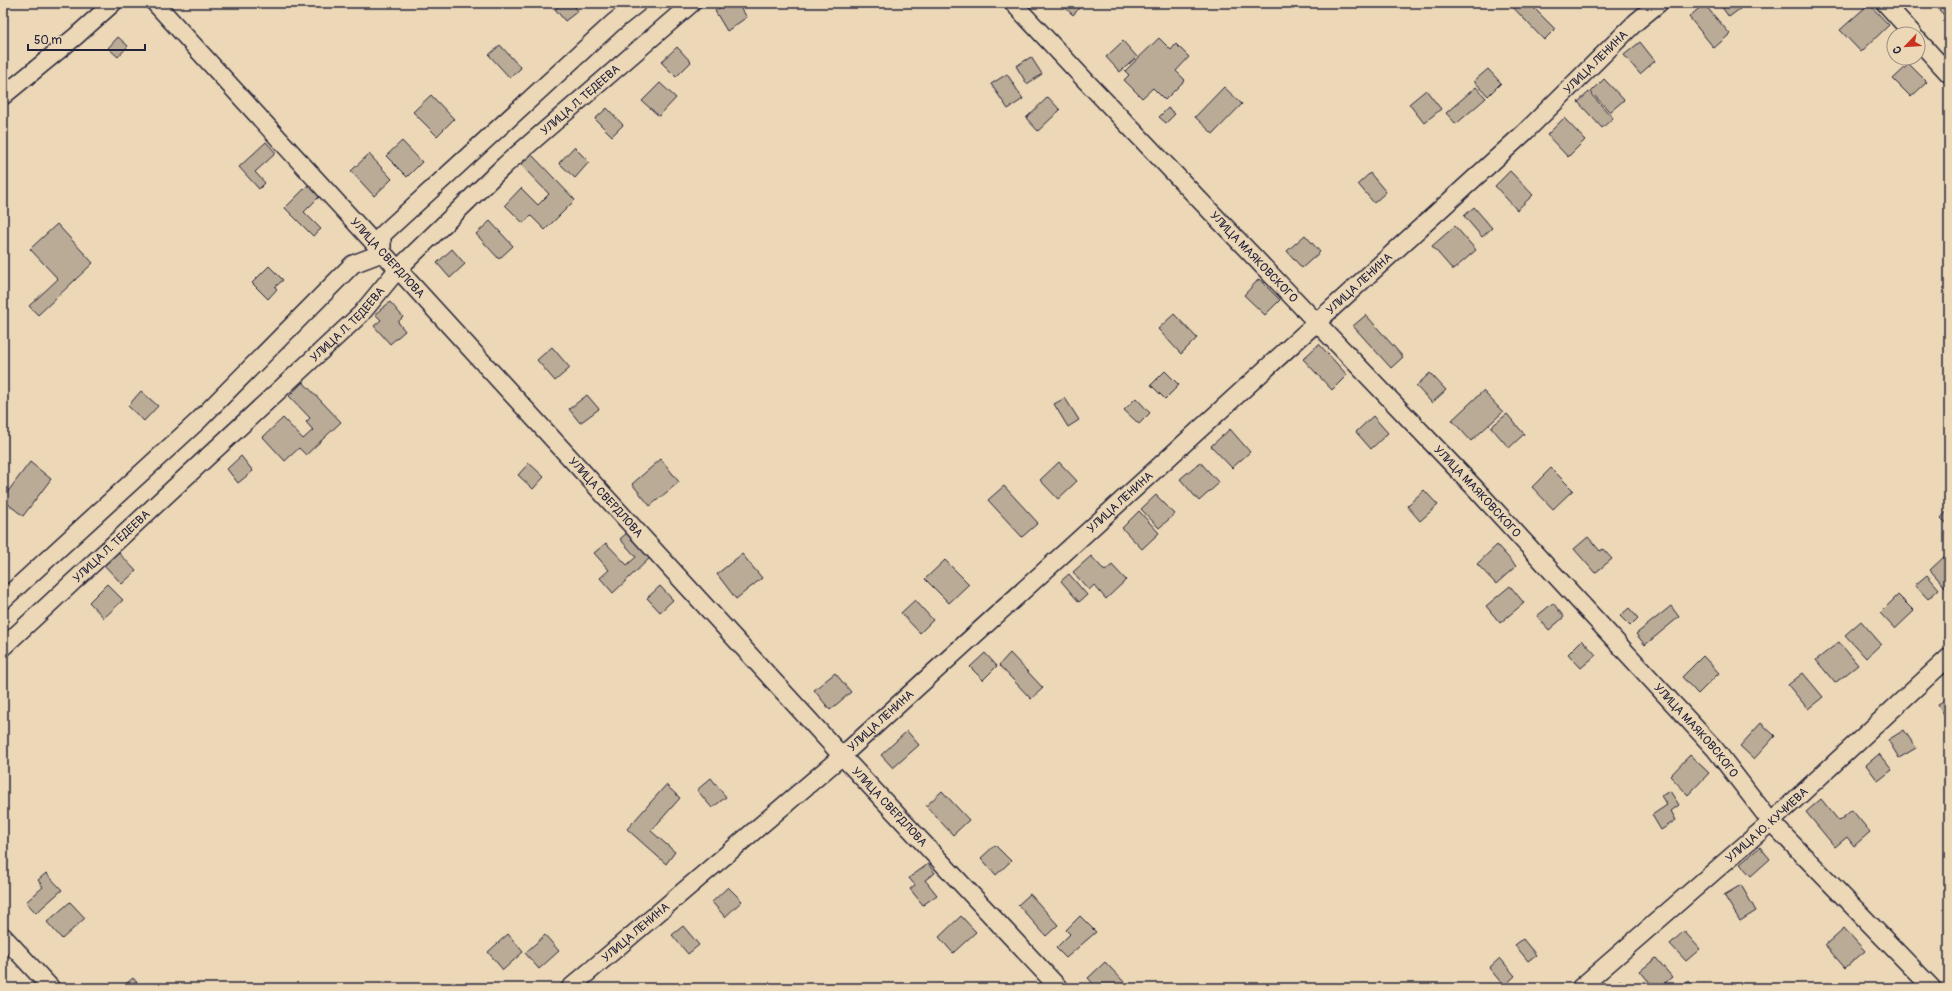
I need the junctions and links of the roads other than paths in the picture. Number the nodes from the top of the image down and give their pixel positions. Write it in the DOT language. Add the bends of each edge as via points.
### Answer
graph roads {
  1 [pos="113,3"];
  2 [pos="155,3"];
  3 [pos="638,3"];
  4 [pos="692,3"];
  5 [pos="1013,3"];
  6 [pos="1658,3"];
  7 [pos="1884,3"];
  8 [pos="1906,26"];
  9 [pos="1926,49"];
  10 [pos="1949,74"];
  11 [pos="3,96"];
  12 [pos="382,253"];
  13 [pos="398,269"];
  14 [pos="1316,323"];
  15 [pos="3,600"];
  16 [pos="3,647"];
  17 [pos="1949,657"];
  18 [pos="842,756"];
  19 [pos="1771,822"];
  20 [pos="3,936"];
  21 [pos="51,988"];
  22 [pos="570,988"];
  23 [pos="1059,988"];
  24 [pos="1580,988"];
  25 [pos="1932,988"];
  1 -- 11 [label="street"];
  2 -- 12 [label="street, УЛИЦА СВЕРДЛОВА"];
  3 -- 12 [label="street" via="382,234"];
  4 -- 13 [label="street, УЛИЦА Л. ТЕДЕЕВА" via="505,164"];
  5 -- 14 [label="street, УЛИЦА МАЯКОВСКОГО"];
  6 -- 14 [label="street, УЛИЦА ЛЕНИНА" via="1524,133"];
  7 -- 8 [label="street"];
  9 -- 10 [label="street"];
  12 -- 13 [label="street, УЛИЦА СВЕРДЛОВА"];
  12 -- 15 [label="street" via="353,264 198,421"];
  13 -- 16 [label="street, УЛИЦА Л. ТЕДЕЕВА" via="361,314"];
  13 -- 18 [label="street, УЛИЦА СВЕРДЛОВА"];
  14 -- 18 [label="street, УЛИЦА ЛЕНИНА"];
  14 -- 19 [label="street, УЛИЦА МАЯКОВСКОГО" via="1473,486 1709,743"];
  17 -- 19 [label="street, УЛИЦА Ю. КУЧИЕВА"];
  18 -- 22 [label="street, УЛИЦА ЛЕНИНА"];
  18 -- 23 [label="street, УЛИЦА СВЕРДЛОВА"];
  19 -- 24 [label="street, УЛИЦА Ю. КУЧИЕВА"];
  19 -- 25 [label="street, УЛИЦА МАЯКОВСКОГО"];
  20 -- 21 [label="street"];
}
